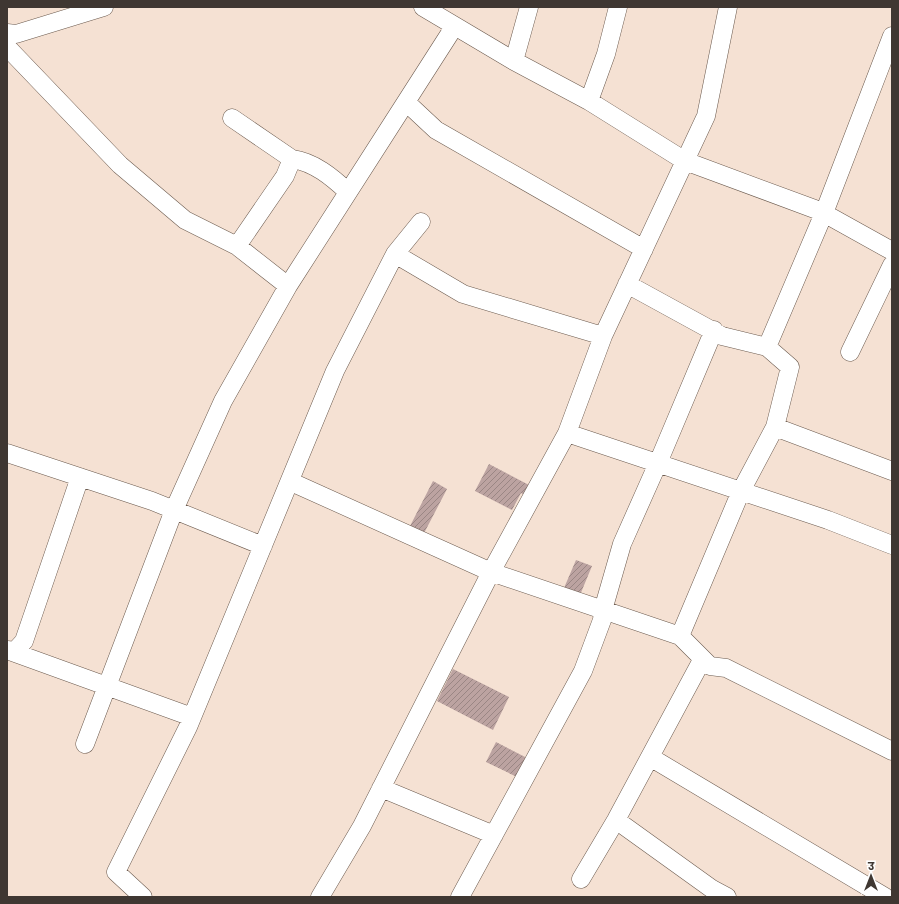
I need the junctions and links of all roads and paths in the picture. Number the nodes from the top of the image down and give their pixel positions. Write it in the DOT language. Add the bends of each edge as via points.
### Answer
graph roads {
  1 [pos="104,7"];
  2 [pos="423,7"];
  3 [pos="529,7"];
  4 [pos="618,7"];
  5 [pos="728,7"];
  6 [pos="454,27"];
  7 [pos="7,32"];
  8 [pos="892,36"];
  9 [pos="7,47"];
  10 [pos="514,61"];
  11 [pos="589,101"];
  12 [pos="406,102"];
  13 [pos="232,118"];
  14 [pos="292,159"];
  15 [pos="685,161"];
  16 [pos="348,192"];
  17 [pos="824,213"];
  18 [pos="421,222"];
  19 [pos="237,246"];
  20 [pos="644,249"];
  21 [pos="892,250"];
  22 [pos="395,254"];
  23 [pos="892,265"];
  24 [pos="627,284"];
  25 [pos="288,286"];
  26 [pos="714,330"];
  27 [pos="603,336"];
  28 [pos="766,347"];
  29 [pos="850,352"];
  30 [pos="775,427"];
  31 [pos="567,433"];
  32 [pos="7,453"];
  33 [pos="658,463"];
  34 [pos="892,471"];
  35 [pos="80,477"];
  36 [pos="298,485"];
  37 [pos="741,490"];
  38 [pos="173,514"];
  39 [pos="892,545"];
  40 [pos="263,546"];
  41 [pos="491,572"];
  42 [pos="603,610"];
  43 [pos="680,636"];
  44 [pos="7,650"];
  45 [pos="702,660"];
  46 [pos="106,686"];
  47 [pos="192,716"];
  48 [pos="85,744"];
  49 [pos="892,751"];
  50 [pos="650,758"];
  51 [pos="381,788"];
  52 [pos="616,820"];
  53 [pos="494,835"];
  54 [pos="581,879"];
  55 [pos="716,894"];
  56 [pos="143,897"];
  57 [pos="320,897"];
  58 [pos="460,897"];
  59 [pos="884,897"];
  1 -- 7 [label="street" via="16,34"];
  2 -- 6 [label="street"];
  3 -- 10 [label="street"];
  4 -- 11 [label="street" via="606,54"];
  5 -- 15 [label="street" via="706,116"];
  6 -- 10 [label="street"];
  6 -- 12 [label="street"];
  8 -- 17 [label="street"];
  9 -- 19 [label="street" via="120,165 185,220"];
  10 -- 11 [label="street"];
  11 -- 15 [label="street"];
  12 -- 16 [label="street"];
  12 -- 20 [label="street" via="436,130"];
  13 -- 14 [label="street"];
  14 -- 16 [label="street" via="303,160 332,177"];
  14 -- 19 [label="street" via="285,176"];
  15 -- 17 [label="street"];
  15 -- 20 [label="street"];
  16 -- 25 [label="street"];
  17 -- 21 [label="street"];
  17 -- 28 [label="street"];
  18 -- 22 [label="street"];
  19 -- 25 [label="street"];
  20 -- 24 [label="street"];
  22 -- 27 [label="street" via="463,294"];
  22 -- 40 [label="street" via="335,371"];
  23 -- 29 [label="street"];
  24 -- 26 [label="street"];
  24 -- 27 [label="street"];
  25 -- 38 [label="street" via="223,401"];
  26 -- 28 [label="street" via="722,336"];
  26 -- 33 [label="street"];
  27 -- 31 [label="street"];
  28 -- 30 [label="street" via="790,367"];
  30 -- 34 [label="street"];
  30 -- 37 [label="street"];
  31 -- 33 [label="street"];
  31 -- 41 [label="street"];
  32 -- 35 [label="street"];
  33 -- 37 [label="street"];
  33 -- 42 [label="street" via="622,544"];
  35 -- 38 [label="street"];
  35 -- 44 [label="street" via="24,641 15,650"];
  36 -- 41 [label="street"];
  37 -- 39 [label="street"];
  37 -- 43 [label="street"];
  38 -- 40 [label="street"];
  38 -- 46 [label="street"];
  40 -- 47 [label="street"];
  41 -- 42 [label="street"];
  41 -- 51 [label="street"];
  42 -- 43 [label="street"];
  42 -- 53 [label="street" via="602,620 583,671"];
  43 -- 45 [label="street"];
  44 -- 46 [label="street"];
  45 -- 49 [label="street" via="710,666 726,668"];
  45 -- 50 [label="street"];
  46 -- 47 [label="street"];
  46 -- 48 [label="street"];
  47 -- 56 [label="street" via="116,872"];
  50 -- 52 [label="street"];
  50 -- 59 [label="street"];
  51 -- 53 [label="street"];
  51 -- 57 [label="street"];
  52 -- 54 [label="street"];
  52 -- 55 [label="street"];
  53 -- 58 [label="street"];
}
